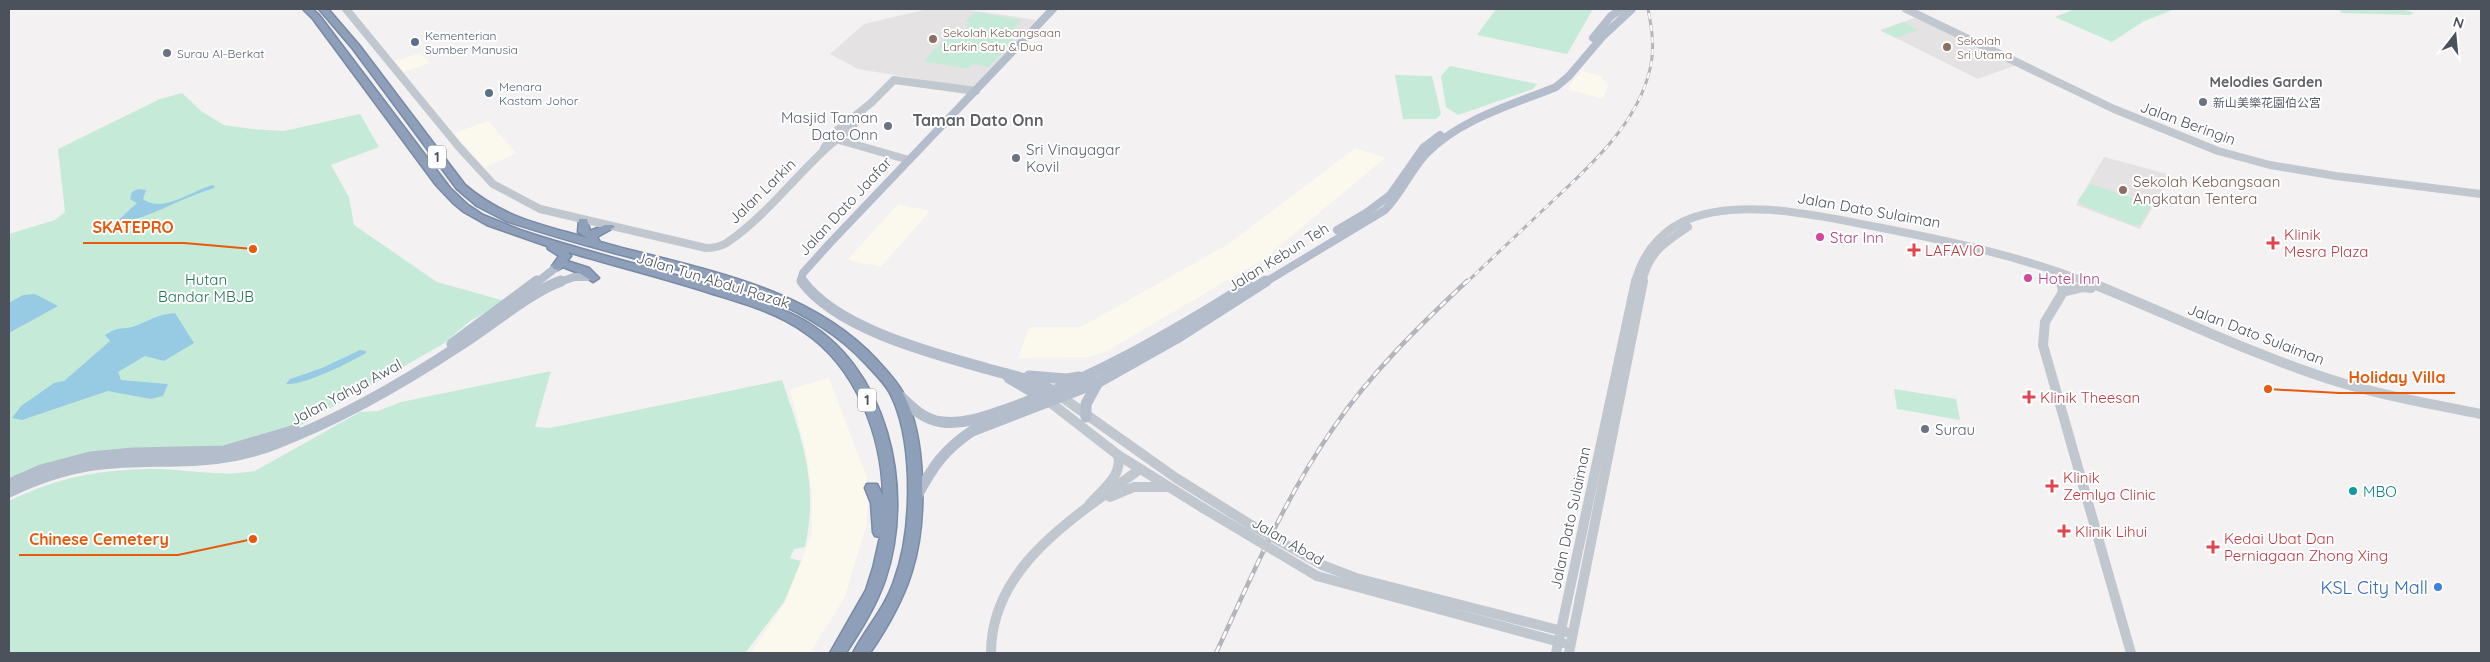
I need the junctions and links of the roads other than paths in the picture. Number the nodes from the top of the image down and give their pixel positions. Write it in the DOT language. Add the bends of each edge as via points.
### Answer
graph roads {
  1 [pos="306,9"];
  2 [pos="346,9"];
  3 [pos="1052,9"];
  4 [pos="1906,9"];
  5 [pos="1627,10"];
  6 [pos="319,13"];
  7 [pos="976,91"];
  8 [pos="862,111"];
  9 [pos="841,126"];
  10 [pos="839,140"];
  11 [pos="823,151"];
  12 [pos="909,160"];
  13 [pos="2481,194"];
  14 [pos="582,221"];
  15 [pos="609,228"];
  16 [pos="534,238"];
  17 [pos="594,241"];
  18 [pos="560,265"];
  19 [pos="2057,275"];
  20 [pos="590,278"];
  21 [pos="2091,288"];
  22 [pos="2063,292"];
  23 [pos="1102,370"];
  24 [pos="1014,377"];
  25 [pos="1098,383"];
  26 [pos="896,391"];
  27 [pos="1059,395"];
  28 [pos="1047,400"];
  29 [pos="1006,409"];
  30 [pos="2481,414"];
  31 [pos="1086,417"];
  32 [pos="2481,418"];
  33 [pos="1118,455"];
  34 [pos="1140,469"];
  35 [pos="1176,478"];
  36 [pos="9,484"];
  37 [pos="1169,487"];
  38 [pos="872,488"];
  39 [pos="9,492"];
  40 [pos="916,497"];
  41 [pos="1203,508"];
  42 [pos="1085,512"];
  43 [pos="881,570"];
  44 [pos="1558,642"];
  45 [pos="1571,644"];
  46 [pos="838,653"];
  47 [pos="861,653"];
  48 [pos="991,653"];
  49 [pos="2131,653"];
  1 -- 6 [label="highway, Jalan Tun Abdul Razak / 1"];
  2 -- 14 [label="street" via="493,184 540,209"];
  3 -- 7 [label="main road, Jalan Dato Jaafar"];
  4 -- 13 [label="street, Jalan Beringin" via="2114,109 2218,151 2270,165 2328,175"];
  5 -- 23 [label="main road, Jalan Kebun Teh" via="1611,16 1562,73 1547,85 1458,122 1423,148 1390,195 1366,214 1216,306"];
  5 -- 25 [label="main road, Jalan Kebun Teh" via="1556,87 1464,125 1450,134 1423,158 1396,199 1372,219 1328,242 1221,311"];
  6 -- 16 [label="highway, Jalan Tun Abdul Razak / 1" via="440,183 458,202 485,220"];
  6 -- 17 [label="highway, Jalan Tun Abdul Razak / 1" via="356,47 469,195 510,219"];
  7 -- 8 [label="street, Jalan Larkin" via="894,80"];
  7 -- 12 [label="main road, Jalan Dato Jaafar"];
  8 -- 9 [label="street, Jalan Larkin"];
  8 -- 10 [label="street, Jalan Larkin" via="862,116"];
  9 -- 10 [label="street"];
  9 -- 11 [label="street, Jalan Larkin"];
  10 -- 11 [label="street, Jalan Larkin"];
  10 -- 12 [label="street"];
  11 -- 15 [label="street, Jalan Larkin" via="747,226 718,247 706,248"];
  12 -- 24 [label="main road, Jalan Dato Jaafar" via="808,267 801,276 803,285 812,297 825,305 885,334"];
  14 -- 15 [label="street"];
  14 -- 17 [label="highway" via="584,232"];
  15 -- 17 [label="highway" via="599,230"];
  16 -- 18 [label="highway" via="561,251 565,258"];
  16 -- 43 [label="highway, Jalan Tun Abdul Razak / 1" via="763,307 801,325 831,348 869,404 886,453 889,492"];
  17 -- 26 [label="highway, Jalan Tun Abdul Razak / 1" via="796,306 850,338"];
  18 -- 20 [label="highway" via="585,271"];
  18 -- 36 [label="main road, Jalan Yahya Awal" via="429,359 293,431 224,451 90,457 41,470"];
  19 -- 21 [label="street, Jalan Dato Sulaiman"];
  19 -- 22 [label="street" via="2063,284"];
  19 -- 45 [label="street, Jalan Dato Sulaiman" via="1979,251 1774,214 1745,213 1714,218 1670,237 1656,250 1645,268"];
  20 -- 39 [label="main road, Jalan Yahya Awal" via="574,277 556,283 428,366 322,425 282,442 220,460 84,466 49,475"];
  21 -- 22 [label="street"];
  21 -- 32 [label="street, Jalan Dato Sulaiman" via="2236,349 2333,385 2394,402"];
  22 -- 49 [label="street" via="2045,322 2043,345"];
  23 -- 24 [label="main road" via="1067,379"];
  23 -- 27 [label="main road, Jalan Kebun Teh"];
  24 -- 27 [label="main road, Jalan Dato Jaafar" via="1043,383"];
  24 -- 28 [label="main road, Jalan Dato Jaafar"];
  24 -- 29 [label="main road" via="1020,396"];
  25 -- 27 [label="main road, Jalan Kebun Teh"];
  25 -- 31 [label="main road" via="1086,404"];
  26 -- 29 [label="main road, Jalan Kebun Teh" via="916,412 942,422 980,418"];
  26 -- 40 [label="highway, Jalan Tun Abdul Razak / 1" via="909,427"];
  27 -- 28 [label="main road, Jalan Kebun Teh"];
  27 -- 31 [label="street"];
  28 -- 29 [label="main road, Jalan Kebun Teh"];
  28 -- 33 [label="street, Jalan Abad"];
  28 -- 40 [label="main road, Jalan Kebun Teh" via="956,441 939,458"];
  30 -- 44 [label="street, Jalan Dato Sulaiman" via="2392,396 2314,374 2076,278 1998,251 1796,212 1748,209 1712,214 1666,232 1645,254 1640,266"];
  31 -- 35 [label="street"];
  33 -- 34 [label="street, Jalan Abad"];
  33 -- 42 [label="street" via="1121,463 1118,473"];
  34 -- 35 [label="street"];
  34 -- 37 [label="street, Jalan Abad"];
  34 -- 42 [label="street"];
  35 -- 44 [label="street, Jalan Abad, bridge" via="1322,565 1356,578 1458,604"];
  37 -- 41 [label="street, Jalan Abad"];
  37 -- 42 [label="street" via="1134,487"];
  38 -- 43 [label="highway" via="878,503"];
  40 -- 47 [label="highway, Jalan Tun Abdul Razak / 1" via="908,558 898,591"];
  41 -- 44 [label="street, Jalan Abad, bridge" via="1317,576"];
  42 -- 48 [label="street" via="1035,553 1013,580 996,614"];
  43 -- 46 [label="highway, Jalan Tun Abdul Razak / 1" via="860,618"];
  44 -- 45 [label="street, Jalan Abad"];
}
